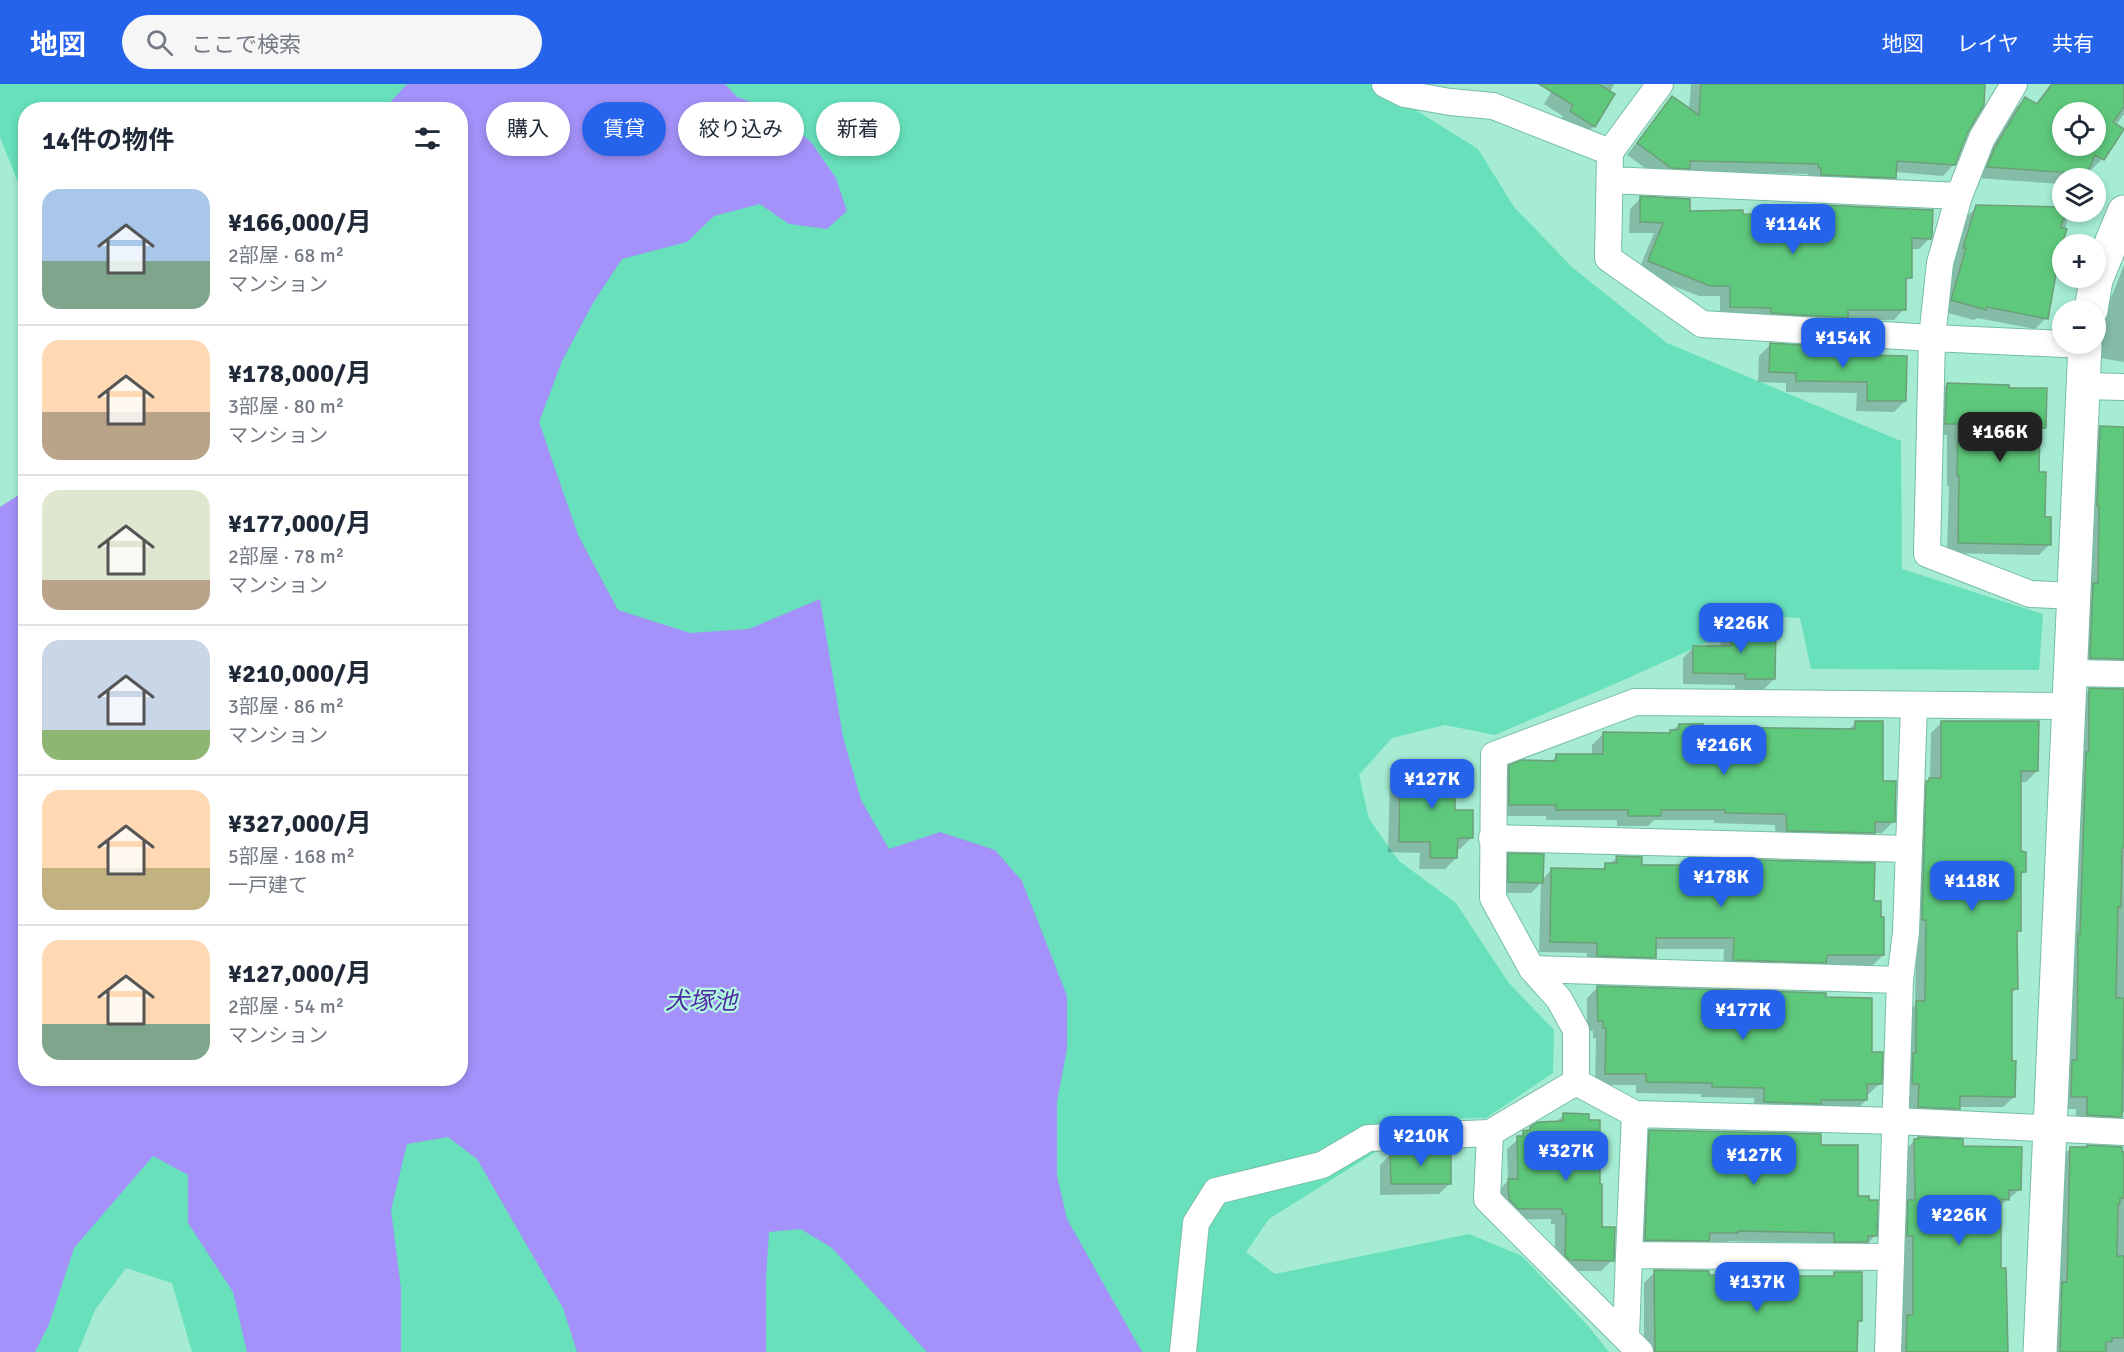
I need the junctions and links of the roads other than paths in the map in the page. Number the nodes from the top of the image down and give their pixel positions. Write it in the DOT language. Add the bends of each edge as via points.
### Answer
graph roads {
  1 [pos="1385,84"];
  2 [pos="1660,84"];
  3 [pos="2014,84"];
  4 [pos="1610,152"];
  5 [pos="1610,180"];
  6 [pos="1959,196"];
  7 [pos="2124,212"];
  8 [pos="2093,300"];
  9 [pos="1932,339"];
  10 [pos="2052,343"];
  11 [pos="2085,354"];
  12 [pos="2084,386"];
  13 [pos="2124,387"];
  14 [pos="2075,596"];
  15 [pos="2071,673"];
  16 [pos="2124,674"];
  17 [pos="1914,706"];
  18 [pos="2069,706"];
  19 [pos="1492,838"];
  20 [pos="1909,849"];
  21 [pos="1532,969"];
  22 [pos="1900,980"];
  23 [pos="1576,1082"];
  24 [pos="1635,1114"];
  25 [pos="1896,1121"];
  26 [pos="2051,1128"];
  27 [pos="2124,1132"];
  28 [pos="1490,1133"];
  29 [pos="1629,1255"];
  30 [pos="1890,1257"];
  31 [pos="1633,1344"];
  32 [pos="1183,1352"];
  33 [pos="1888,1352"];
  34 [pos="2040,1352"];
  1 -- 4 [label="street" via="1405,94 1493,106"];
  2 -- 4 [label="street"];
  3 -- 6 [label="street" via="1982,138"];
  4 -- 5 [label="street"];
  5 -- 6 [label="street"];
  5 -- 9 [label="street" via="1608,258 1702,324"];
  6 -- 9 [label="street" via="1940,263"];
  7 -- 8 [label="street" via="2096,280"];
  9 -- 10 [label="street"];
  9 -- 14 [label="street" via="1927,554 2030,594"];
  11 -- 12 [label="street"];
  12 -- 13 [label="street"];
  12 -- 14 [label="street"];
  14 -- 15 [label="street"];
  15 -- 16 [label="street"];
  15 -- 18 [label="street"];
  17 -- 18 [label="street"];
  17 -- 19 [label="street" via="1635,702 1494,755"];
  17 -- 20 [label="street"];
  18 -- 26 [label="street"];
  19 -- 20 [label="street"];
  19 -- 21 [label="street" via="1493,898"];
  20 -- 22 [label="street"];
  21 -- 22 [label="street"];
  21 -- 23 [label="street" via="1559,999 1576,1030"];
  22 -- 25 [label="street"];
  23 -- 24 [label="street"];
  23 -- 28 [label="street"];
  24 -- 25 [label="street"];
  24 -- 29 [label="street"];
  25 -- 26 [label="street"];
  25 -- 30 [label="street"];
  26 -- 27 [label="street"];
  26 -- 34 [label="street"];
  28 -- 31 [label="street" via="1486,1199"];
  28 -- 32 [label="street" via="1368,1137 1322,1165 1216,1191 1196,1223"];
  29 -- 30 [label="street"];
  29 -- 31 [label="street"];
  30 -- 33 [label="street"];
}
